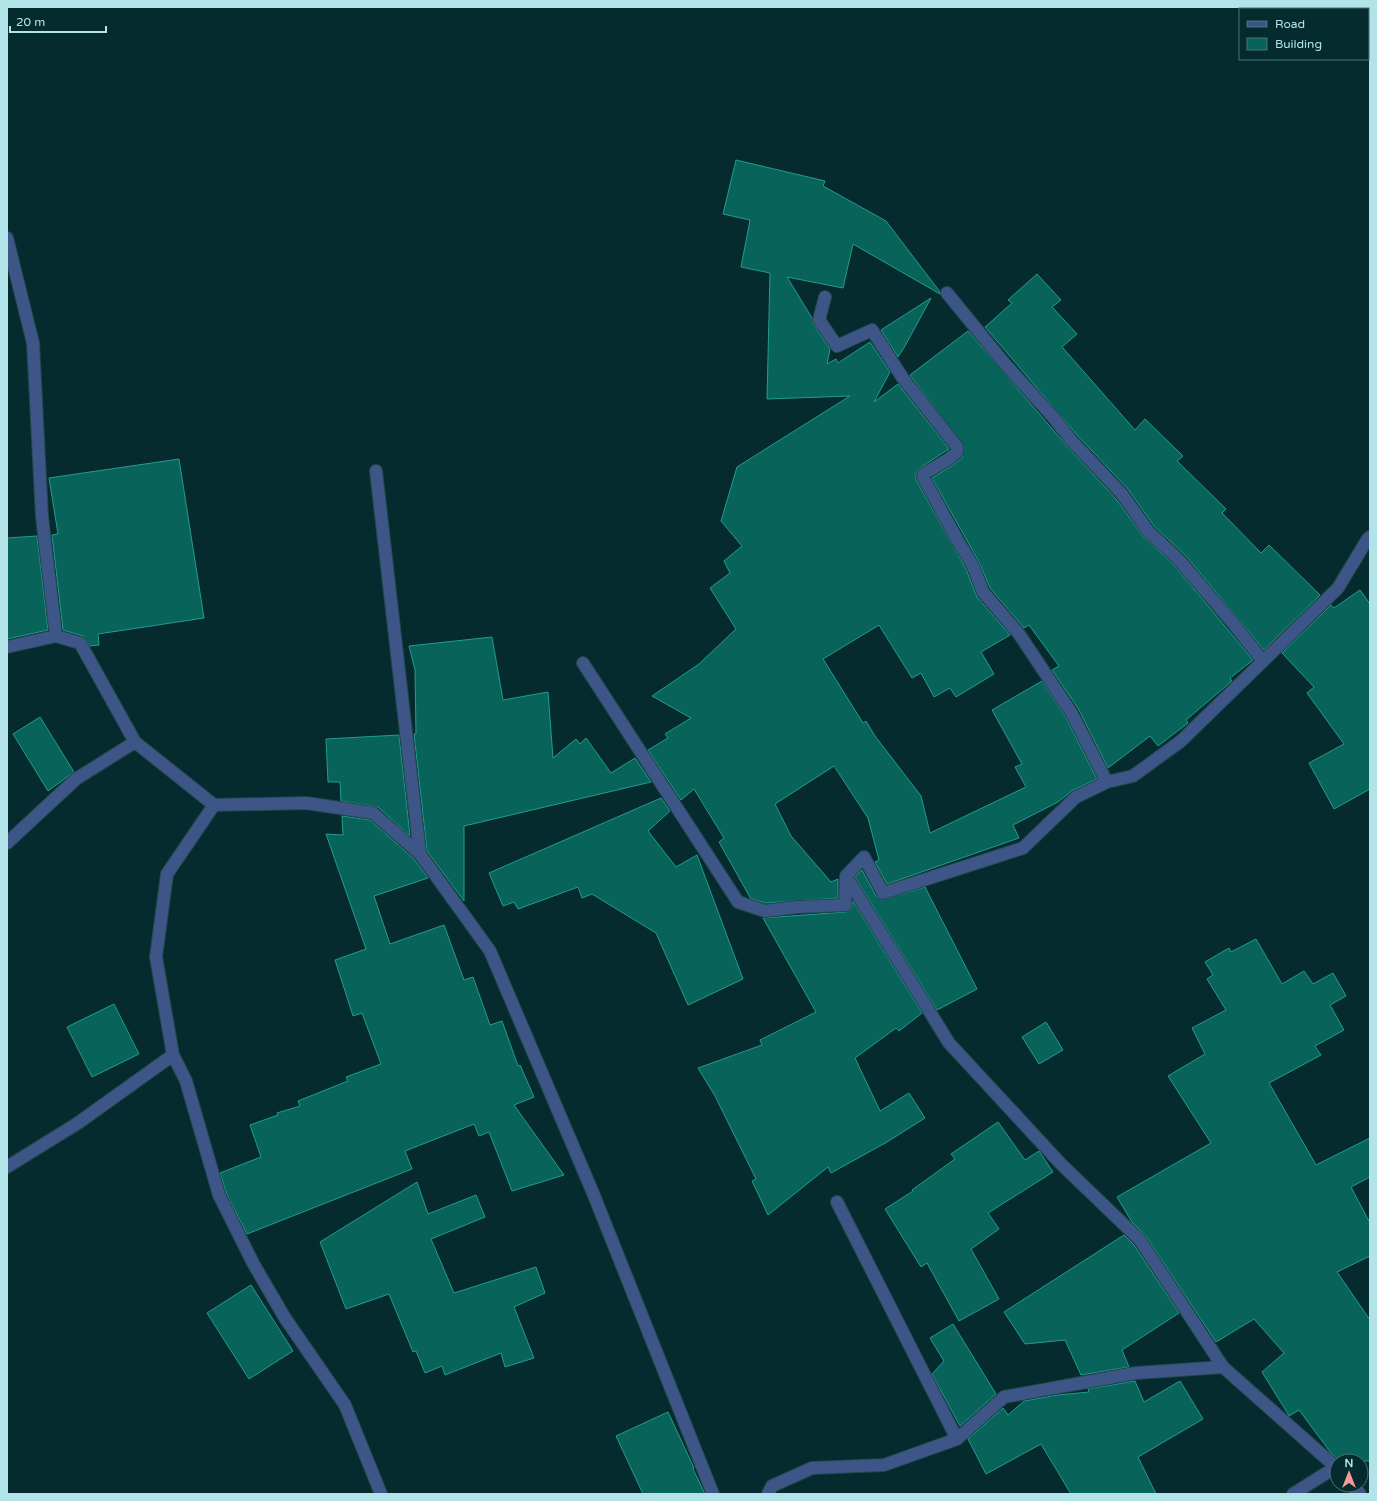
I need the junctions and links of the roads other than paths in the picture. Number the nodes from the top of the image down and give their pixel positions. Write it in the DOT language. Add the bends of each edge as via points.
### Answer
graph roads {
  1 [pos="7,238"];
  2 [pos="948,293"];
  3 [pos="825,297"];
  4 [pos="376,471"];
  5 [pos="1370,537"];
  6 [pos="56,636"];
  7 [pos="7,647"];
  8 [pos="1263,661"];
  9 [pos="583,664"];
  10 [pos="135,742"];
  11 [pos="1107,782"];
  12 [pos="214,805"];
  13 [pos="7,842"];
  14 [pos="420,854"];
  15 [pos="846,876"];
  16 [pos="173,1055"];
  17 [pos="7,1167"];
  18 [pos="837,1202"];
  19 [pos="1223,1367"];
  20 [pos="957,1440"];
  21 [pos="1329,1462"];
  22 [pos="1329,1472"];
  23 [pos="381,1494"];
  24 [pos="713,1494"];
  25 [pos="768,1494"];
  26 [pos="1293,1494"];
  1 -- 6 [label="street" via="33,343 42,517"];
  2 -- 8 [label="street" via="1005,364 1122,494 1148,531 1180,561"];
  3 -- 11 [label="street" via="818,320 837,346 872,330 902,377 957,447 957,452 925,473 923,477 973,566 983,592 1019,634 1058,692"];
  4 -- 14 [label="street"];
  5 -- 8 [label="street" via="1338,588"];
  6 -- 7 [label="street"];
  6 -- 10 [label="street" via="80,643"];
  8 -- 11 [label="street" via="1181,741 1133,776"];
  9 -- 15 [label="street" via="738,902 765,911 846,905"];
  10 -- 12 [label="street"];
  10 -- 13 [label="street" via="76,779"];
  11 -- 15 [label="street" via="1076,797 1022,848 883,893 864,857"];
  12 -- 14 [label="street" via="306,803 373,813"];
  12 -- 16 [label="street" via="167,874 156,957"];
  14 -- 24 [label="street" via="490,951 593,1193"];
  15 -- 19 [label="street" via="949,1044 1060,1164 1140,1240"];
  16 -- 17 [label="street" via="78,1123"];
  16 -- 23 [label="street" via="186,1082 219,1195 253,1263 285,1318 345,1405"];
  18 -- 20 [label="street"];
  19 -- 20 [label="street" via="1136,1373 1004,1397"];
  19 -- 21 [label="street"];
  20 -- 25 [label="street" via="884,1465 812,1468 772,1486"];
  22 -- 26 [label="street"];
}
